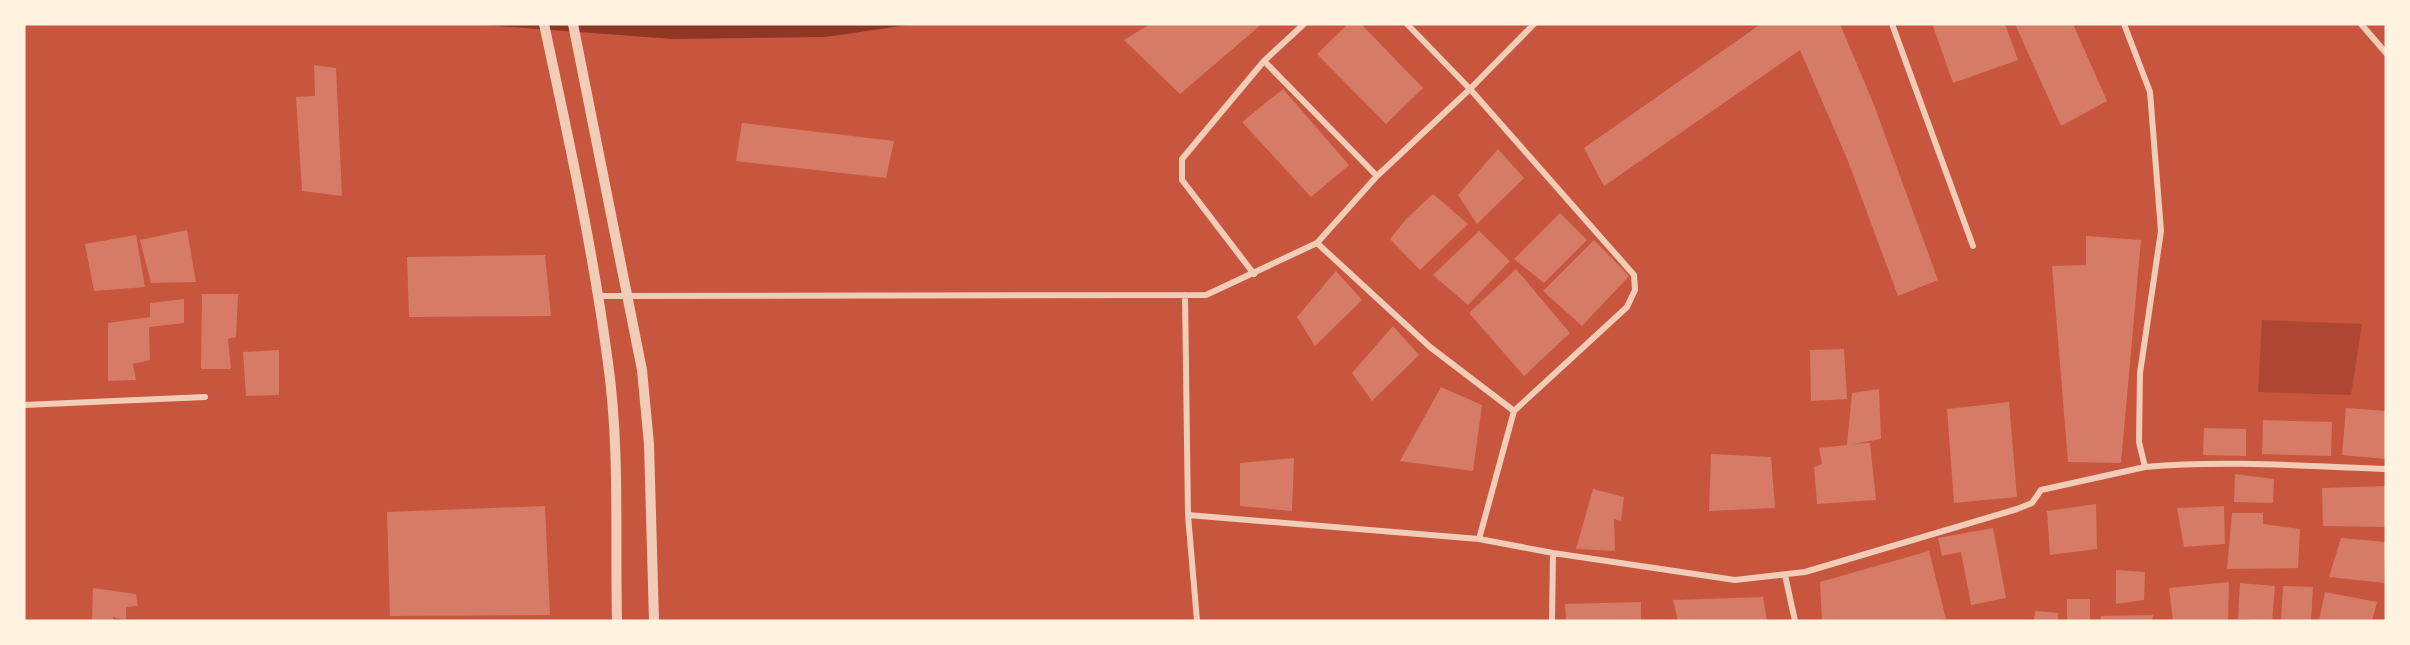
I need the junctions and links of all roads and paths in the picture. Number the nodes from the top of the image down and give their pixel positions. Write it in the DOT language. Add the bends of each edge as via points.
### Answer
graph roads {
  1 [pos="544,24"];
  2 [pos="573,24"];
  3 [pos="1304,24"];
  4 [pos="1407,24"];
  5 [pos="1534,24"];
  6 [pos="1892,24"];
  7 [pos="2124,24"];
  8 [pos="2361,24"];
  9 [pos="2386,53"];
  10 [pos="1264,61"];
  11 [pos="1470,89"];
  12 [pos="1377,176"];
  13 [pos="1317,243"];
  14 [pos="1973,246"];
  15 [pos="1254,274"];
  16 [pos="628,295"];
  17 [pos="1185,295"];
  18 [pos="597,296"];
  19 [pos="205,397"];
  20 [pos="24,405"];
  21 [pos="1514,411"];
  22 [pos="2145,467"];
  23 [pos="2386,469"];
  24 [pos="1188,515"];
  25 [pos="1479,539"];
  26 [pos="1554,553"];
  27 [pos="1785,575"];
  28 [pos="617,621"];
  29 [pos="654,621"];
  30 [pos="1197,621"];
  31 [pos="1552,621"];
  32 [pos="1795,621"];
  1 -- 18 [label="street"];
  2 -- 16 [label="street"];
  3 -- 10 [label="street"];
  4 -- 11 [label="street"];
  5 -- 11 [label="street"];
  6 -- 14 [label="street"];
  7 -- 22 [label="street" via="2150,92 2161,231 2140,374 2139,442"];
  8 -- 9 [label="street"];
  10 -- 12 [label="street"];
  10 -- 15 [label="street" via="1182,159 1182,180"];
  11 -- 12 [label="street"];
  11 -- 21 [label="street" via="1634,274 1635,290 1628,307"];
  12 -- 13 [label="street"];
  13 -- 15 [label="street"];
  13 -- 21 [label="street" via="1430,347"];
  15 -- 17 [label="street" via="1206,295"];
  16 -- 17 [label="street"];
  16 -- 18 [label="street"];
  16 -- 29 [label="street" via="642,370 649,444"];
  17 -- 24 [label="street"];
  18 -- 28 [label="street" via="609,364 614,430"];
  19 -- 20 [label="street"];
  21 -- 25 [label="street"];
  22 -- 23 [label="street" via="2176,464"];
  22 -- 27 [label="street" via="2041,490 2032,503 2024,506"];
  24 -- 25 [label="street"];
  24 -- 30 [label="street"];
  25 -- 26 [label="street"];
  26 -- 27 [label="street" via="1735,580"];
  26 -- 31 [label="street"];
  27 -- 32 [label="street"];
}
